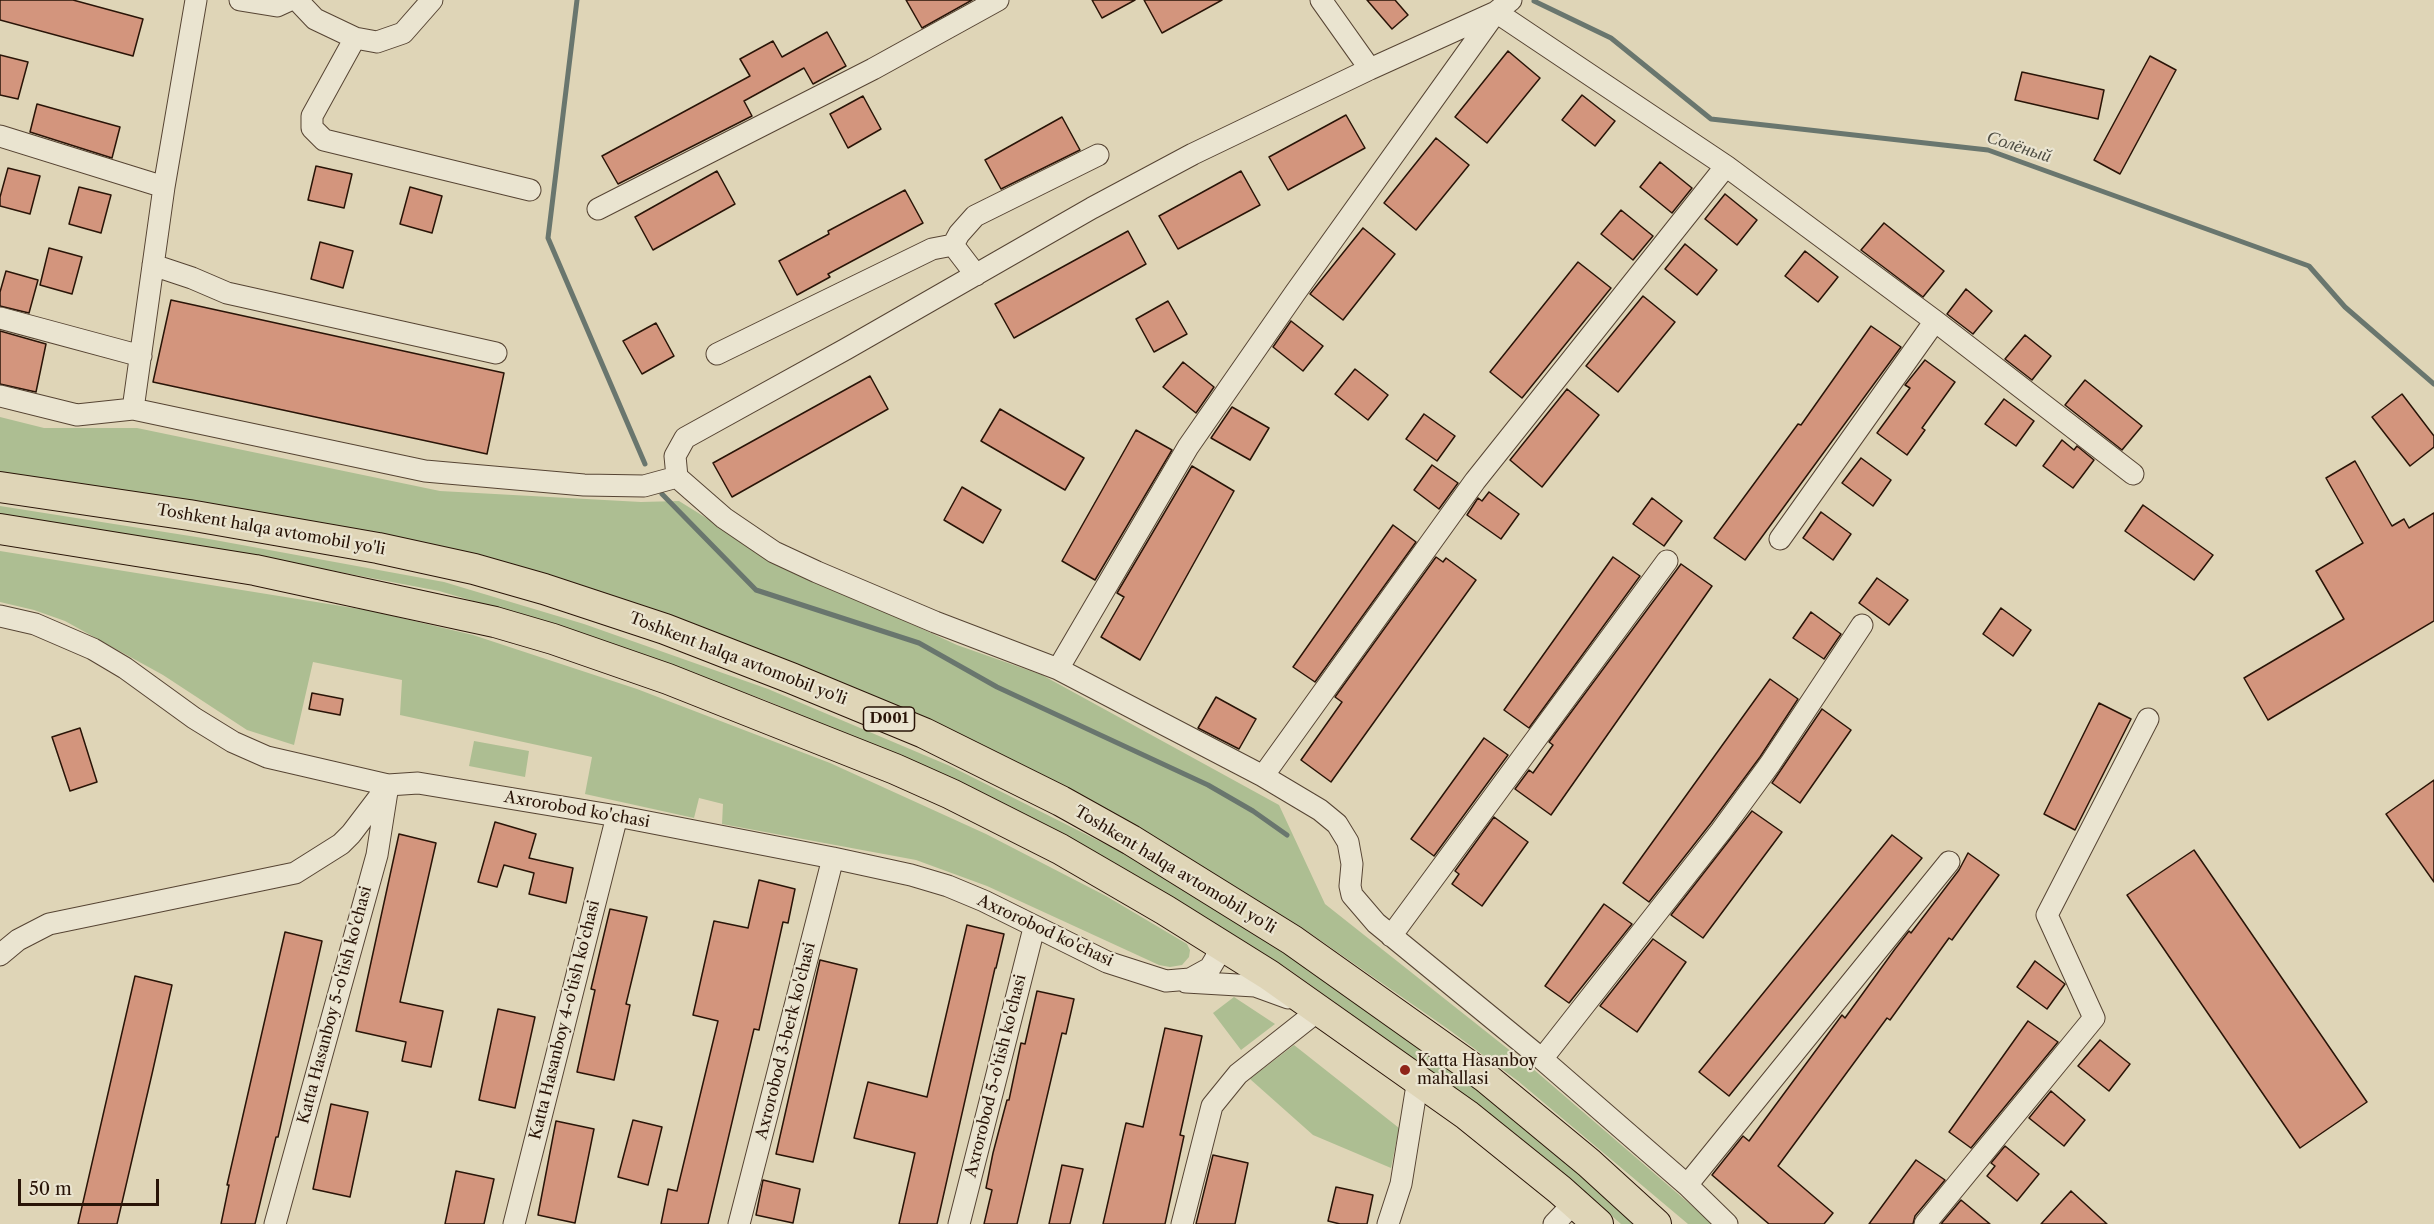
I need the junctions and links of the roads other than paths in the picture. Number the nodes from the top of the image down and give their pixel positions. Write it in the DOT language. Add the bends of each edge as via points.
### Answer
graph roads {
  1 [pos="196,0"];
  2 [pos="240,0"];
  3 [pos="290,0"];
  4 [pos="297,0"];
  5 [pos="432,0"];
  6 [pos="998,0"];
  7 [pos="1321,0"];
  8 [pos="1503,6"];
  9 [pos="355,38"];
  10 [pos="1370,69"];
  11 [pos="0,136"];
  12 [pos="1098,155"];
  13 [pos="1726,166"];
  14 [pos="164,187"];
  15 [pos="530,190"];
  16 [pos="598,209"];
  17 [pos="953,245"];
  18 [pos="153,265"];
  19 [pos="976,275"];
  20 [pos="0,318"];
  21 [pos="1935,321"];
  22 [pos="496,353"];
  23 [pos="717,354"];
  24 [pos="141,356"];
  25 [pos="0,396"];
  26 [pos="133,409"];
  27 [pos="2133,474"];
  28 [pos="677,477"];
  29 [pos="0,487"];
  30 [pos="0,529"];
  31 [pos="1780,539"];
  32 [pos="1667,561"];
  33 [pos="0,616"];
  34 [pos="1862,625"];
  35 [pos="1058,669"];
  36 [pos="2148,719"];
  37 [pos="1263,777"];
  38 [pos="388,785"];
  39 [pos="617,816"];
  40 [pos="833,858"];
  41 [pos="1949,862"];
  42 [pos="1034,928"];
  43 [pos="1391,936"];
  44 [pos="1218,942"];
  45 [pos="0,955"];
  46 [pos="1179,981"];
  47 [pos="1319,1010"];
  48 [pos="1542,1059"];
  49 [pos="1418,1079"];
  50 [pos="1687,1185"];
  51 [pos="1574,1203"];
  52 [pos="275,1224"];
  53 [pos="514,1224"];
  54 [pos="739,1224"];
  55 [pos="958,1224"];
  56 [pos="1182,1224"];
  57 [pos="1388,1224"];
  58 [pos="1554,1224"];
  59 [pos="1598,1224"];
  60 [pos="1656,1224"];
  61 [pos="1727,1224"];
  62 [pos="1925,1224"];
  1 -- 14 [label="street"];
  2 -- 3 [label="street" via="277,6"];
  4 -- 9 [label="street" via="315,19"];
  5 -- 9 [label="street" via="404,33 378,42"];
  6 -- 16 [label="street" via="873,69"];
  7 -- 10 [label="street"];
  8 -- 10 [label="street"];
  8 -- 13 [label="street"];
  8 -- 35 [label="street" via="1188,447"];
  9 -- 15 [label="street" via="312,116 312,128 324,140"];
  10 -- 19 [label="street" via="1193,154"];
  11 -- 14 [label="street"];
  12 -- 17 [label="street" via="975,216"];
  13 -- 21 [label="street"];
  13 -- 37 [label="street" via="1475,481"];
  14 -- 18 [label="street"];
  17 -- 19 [label="street"];
  17 -- 23 [label="street" via="932,249"];
  18 -- 22 [label="street" via="227,293"];
  18 -- 24 [label="street"];
  19 -- 28 [label="street" via="685,438 675,456"];
  20 -- 24 [label="street"];
  21 -- 27 [label="street"];
  21 -- 31 [label="street"];
  24 -- 26 [label="street"];
  25 -- 26 [label="street" via="77,415"];
  26 -- 28 [label="street" via="425,471 584,485 644,486"];
  28 -- 35 [label="street" via="724,518 774,552 935,622"];
  29 -- 60 [label="highway, Toshkent halqa avtomobil yo'li / D001" via="248,525 474,569 665,629 924,733 1131,840 1292,940 1485,1077"];
  30 -- 44 [label="highway, D001" via="255,570 485,620 563,642 801,730 951,794 1060,849"];
  32 -- 43 [label="street"];
  33 -- 38 [label="street, Axrorobod ko'chasi" via="35,624 93,649 233,742 267,756"];
  34 -- 48 [label="street" via="1763,774"];
  35 -- 37 [label="street"];
  36 -- 62 [label="street" via="2046,915 2094,1018"];
  37 -- 43 [label="street" via="1320,810 1336,824 1351,854 1353,895"];
  38 -- 39 [label="street, Axrorobod ko'chasi" via="418,783"];
  38 -- 45 [label="street" via="341,844 295,873 49,924 18,940"];
  38 -- 52 [label="street, Katta Hasanboy 5-o'tish ko'chasi" via="377,855"];
  39 -- 40 [label="street, Axrorobod ko'chasi"];
  39 -- 53 [label="street, Katta Hasanboy 4-o'tish ko'chasi"];
  40 -- 42 [label="street, Axrorobod ko'chasi" via="948,886"];
  40 -- 54 [label="street, Axrorobod 3-berk ko'chasi"];
  41 -- 50 [label="street"];
  42 -- 46 [label="street, Axrorobod ko'chasi" via="1107,962 1155,978"];
  42 -- 55 [label="street, Axrorobod 5-o'tish ko'chasi"];
  43 -- 48 [label="street"];
  44 -- 46 [label="street" via="1210,968"];
  44 -- 47 [label="highway, D001"];
  46 -- 47 [label="street, Axrorobod ko'chasi" via="1255,986"];
  47 -- 49 [label="highway, D001"];
  47 -- 56 [label="street" via="1239,1074 1212,1106"];
  48 -- 50 [label="street"];
  49 -- 51 [label="highway, D001"];
  49 -- 57 [label="street" via="1401,1184"];
  50 -- 61 [label="street"];
  51 -- 58 [label="street"];
  51 -- 59 [label="highway, D001"];
}
